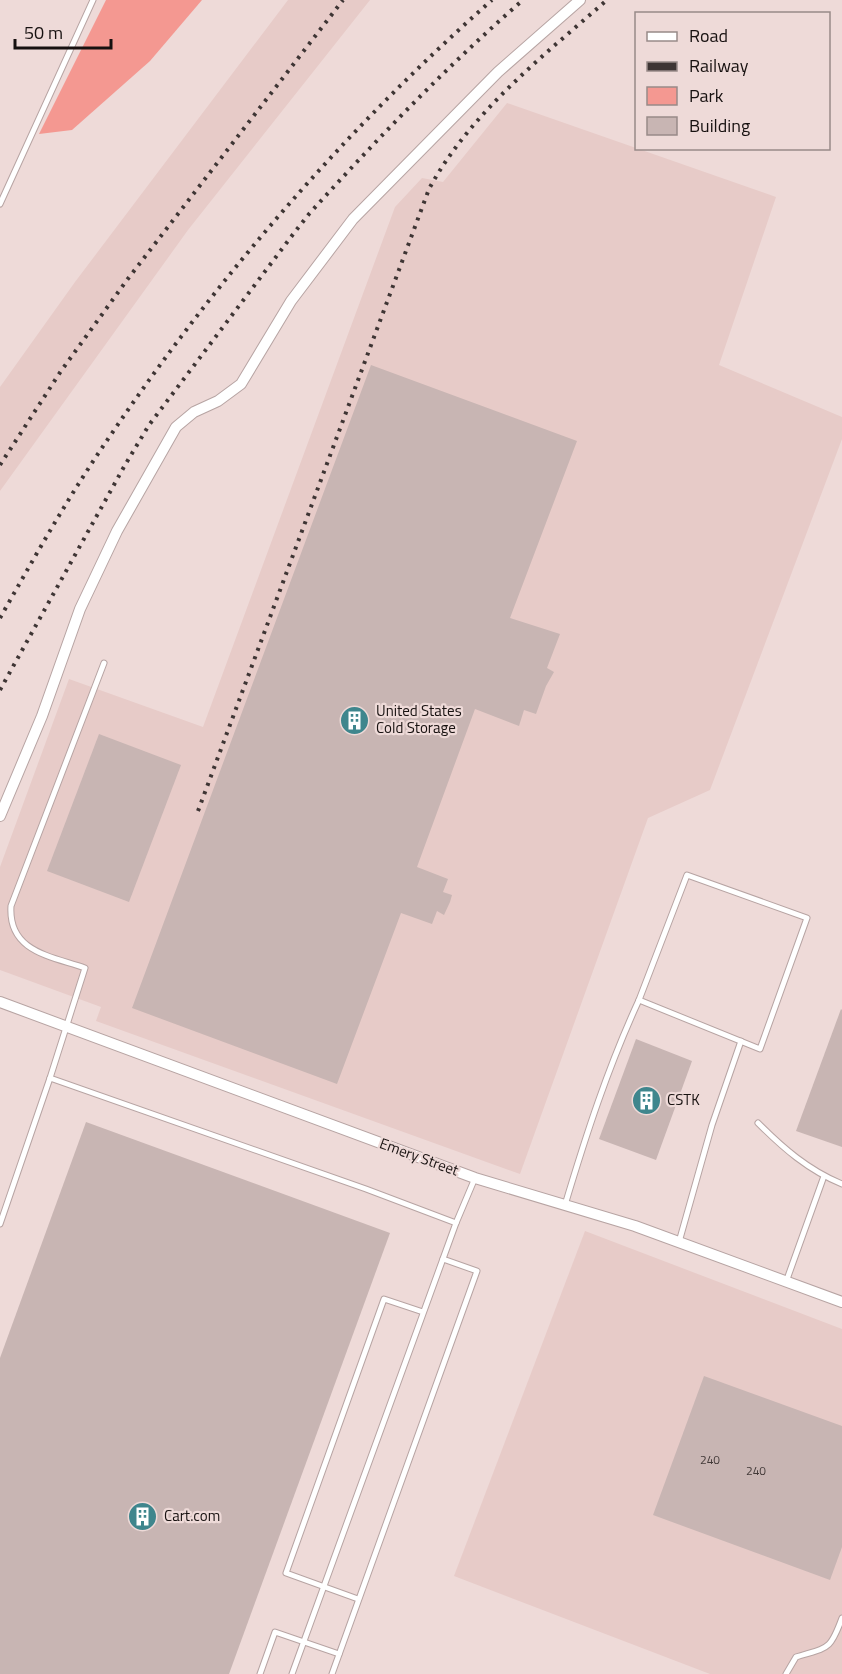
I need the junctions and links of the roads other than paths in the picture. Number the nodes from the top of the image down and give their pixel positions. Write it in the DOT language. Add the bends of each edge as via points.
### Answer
graph roads {
  1 [pos="93,0"];
  2 [pos="580,0"];
  3 [pos="0,204"];
  4 [pos="104,663"];
  5 [pos="0,816"];
  6 [pos="639,1000"];
  7 [pos="0,1002"];
  8 [pos="67,1027"];
  9 [pos="741,1041"];
  10 [pos="50,1078"];
  11 [pos="758,1123"];
  12 [pos="824,1176"];
  13 [pos="475,1178"];
  14 [pos="842,1184"];
  15 [pos="565,1205"];
  16 [pos="456,1223"];
  17 [pos="0,1224"];
  18 [pos="679,1243"];
  19 [pos="443,1259"];
  20 [pos="785,1283"];
  21 [pos="842,1302"];
  22 [pos="423,1312"];
  23 [pos="324,1587"];
  24 [pos="358,1599"];
  25 [pos="842,1618"];
  26 [pos="304,1642"];
  27 [pos="339,1654"];
  28 [pos="260,1674"];
  29 [pos="292,1674"];
  30 [pos="332,1674"];
  31 [pos="786,1674"];
  1 -- 3 [label="lane"];
  2 -- 5 [label="street" via="498,72 353,219 291,301 241,384 176,427 117,531 80,609 42,716"];
  4 -- 8 [label="lane" via="11,906 10,920 22,943 85,968"];
  6 -- 9 [label="lane"];
  6 -- 9 [label="lane" via="687,875 807,918 760,1049"];
  6 -- 15 [label="lane" via="598,1100"];
  7 -- 8 [label="street, Emery Street"];
  8 -- 10 [label="lane"];
  8 -- 13 [label="street, Emery Street"];
  9 -- 18 [label="lane" via="712,1125"];
  10 -- 16 [label="lane"];
  10 -- 17 [label="lane"];
  11 -- 12 [label="lane" via="787,1151"];
  12 -- 14 [label="lane"];
  12 -- 20 [label="lane"];
  13 -- 15 [label="street, Emery Street"];
  13 -- 16 [label="lane"];
  15 -- 18 [label="street, Emery Street"];
  16 -- 19 [label="lane"];
  18 -- 20 [label="street, Emery Street"];
  19 -- 22 [label="lane"];
  19 -- 24 [label="lane" via="477,1271"];
  20 -- 21 [label="street, Emery Street"];
  22 -- 23 [label="lane"];
  22 -- 23 [label="lane" via="384,1299 286,1573"];
  23 -- 24 [label="lane"];
  23 -- 26 [label="lane"];
  24 -- 27 [label="lane"];
  25 -- 31 [label="lane" via="830,1645 796,1657"];
  26 -- 27 [label="lane"];
  26 -- 28 [label="lane" via="275,1632"];
  26 -- 29 [label="lane"];
  27 -- 30 [label="lane"];
}
